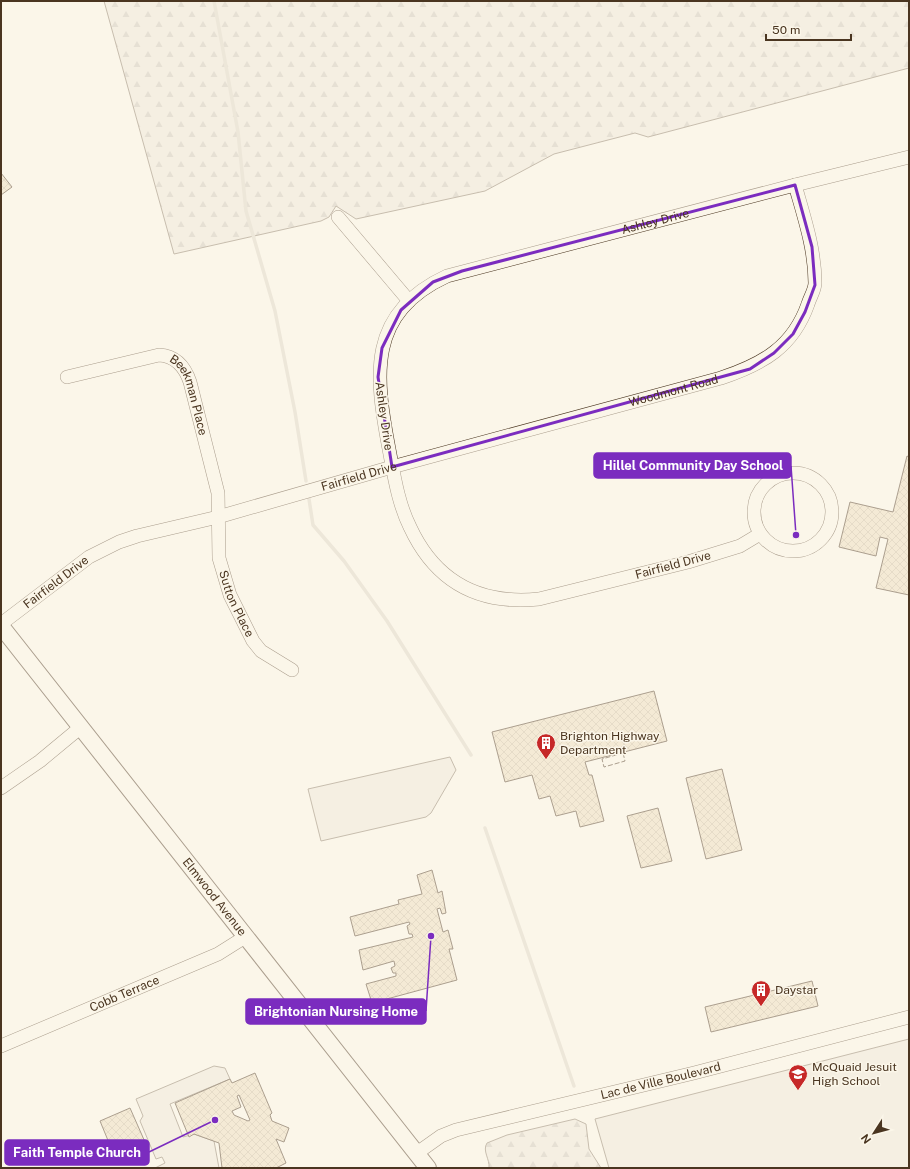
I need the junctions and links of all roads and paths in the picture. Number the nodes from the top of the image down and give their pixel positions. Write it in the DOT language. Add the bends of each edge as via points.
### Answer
graph roads {
  1 [pos="909,157"];
  2 [pos="795,185"];
  3 [pos="338,217"];
  4 [pos="409,301"];
  5 [pos="67,377"];
  6 [pos="392,467"];
  7 [pos="218,517"];
  8 [pos="760,534"];
  9 [pos="1,625"];
  10 [pos="292,670"];
  11 [pos="81,727"];
  12 [pos="1,788"];
  13 [pos="245,937"];
  14 [pos="909,1017"];
  15 [pos="1,1046"];
  16 [pos="417,1153"];
  17 [pos="428,1168"];
  1 -- 2 [label="street, Ashley Drive"];
  2 -- 4 [label="street, Ashley Drive" via="462,271 433,282"];
  2 -- 6 [label="street, Woodmont Road" via="812,247 815,285 793,334 774,353 750,369 722,378"];
  3 -- 4 [label="street"];
  4 -- 6 [label="street, Ashley Drive" via="393,321 382,348 380,361 379,393"];
  5 -- 7 [label="street, Beekman Place" via="159,355 170,357 182,365 190,382 218,493"];
  6 -- 7 [label="street, Fairfield Drive"];
  6 -- 8 [label="street, Fairfield Drive" via="409,526 425,553 449,578 491,598 519,601 540,599 688,562 740,546"];
  7 -- 9 [label="street, Fairfield Drive" via="136,536 104,548"];
  7 -- 10 [label="street, Sutton Place" via="219,558 230,594 253,641 261,651"];
  8 -- 8 [label="street" via="769,544 780,550 806,550 817,544 826,534 831,522 832,509 823,486 803,474 780,475 769,481 755,500 755,523"];
  9 -- 11 [label="main road, Elmwood Avenue"];
  11 -- 12 [label="street" via="40,761"];
  11 -- 13 [label="main road, Elmwood Avenue"];
  13 -- 15 [label="street, Cobb Terrace" via="218,954"];
  13 -- 16 [label="main road, Elmwood Avenue"];
  14 -- 16 [label="street, Lac de Ville Boulevard" via="694,1073 456,1130 435,1139"];
  16 -- 17 [label="main road, Elmwood Avenue"];
}
